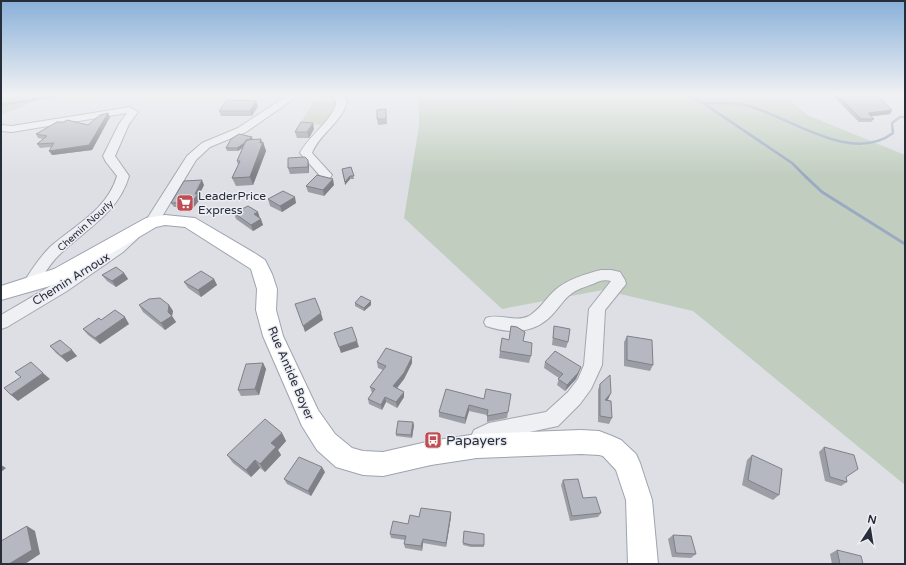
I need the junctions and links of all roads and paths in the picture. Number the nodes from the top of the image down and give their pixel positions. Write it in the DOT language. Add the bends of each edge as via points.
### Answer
graph roads {
  1 [pos="58,121"];
  2 [pos="126,121"];
  3 [pos="255,121"];
  4 [pos="333,121"];
  5 [pos="2,128"];
  6 [pos="326,175"];
  7 [pos="145,226"];
  8 [pos="30,285"];
  9 [pos="1,293"];
  10 [pos="1,322"];
  11 [pos="492,322"];
  12 [pos="477,446"];
  13 [pos="643,564"];
  1 -- 5 [label="street, Chemin Nourly" via="12,129"];
  2 -- 8 [label="street, Chemin Nourly" via="109,156 111,163 122,173 122,186 97,215 43,264"];
  3 -- 7 [label="street, Chemin Arnoux" via="198,151"];
  4 -- 6 [label="street" via="307,147 306,153"];
  7 -- 8 [label="main road, Rue Antide Boyer" via="61,274"];
  7 -- 10 [label="street, Chemin Arnoux" via="118,249 57,290"];
  7 -- 12 [label="main road, Rue Antide Boyer" via="165,220 189,222 259,264 267,289 266,310 273,336 310,418 326,442 345,458 363,463 383,464"];
  8 -- 9 [label="main road, Rue Antide Boyer"];
  11 -- 12 [label="street" via="517,326 530,322 540,318 562,292 573,286 600,274 615,276 618,280 618,284 597,309 593,365 585,384 574,398 551,420 489,432 481,436"];
  12 -- 13 [label="main road, Rue Antide Boyer" via="581,442 599,443 612,448 627,463 639,500"];
}
